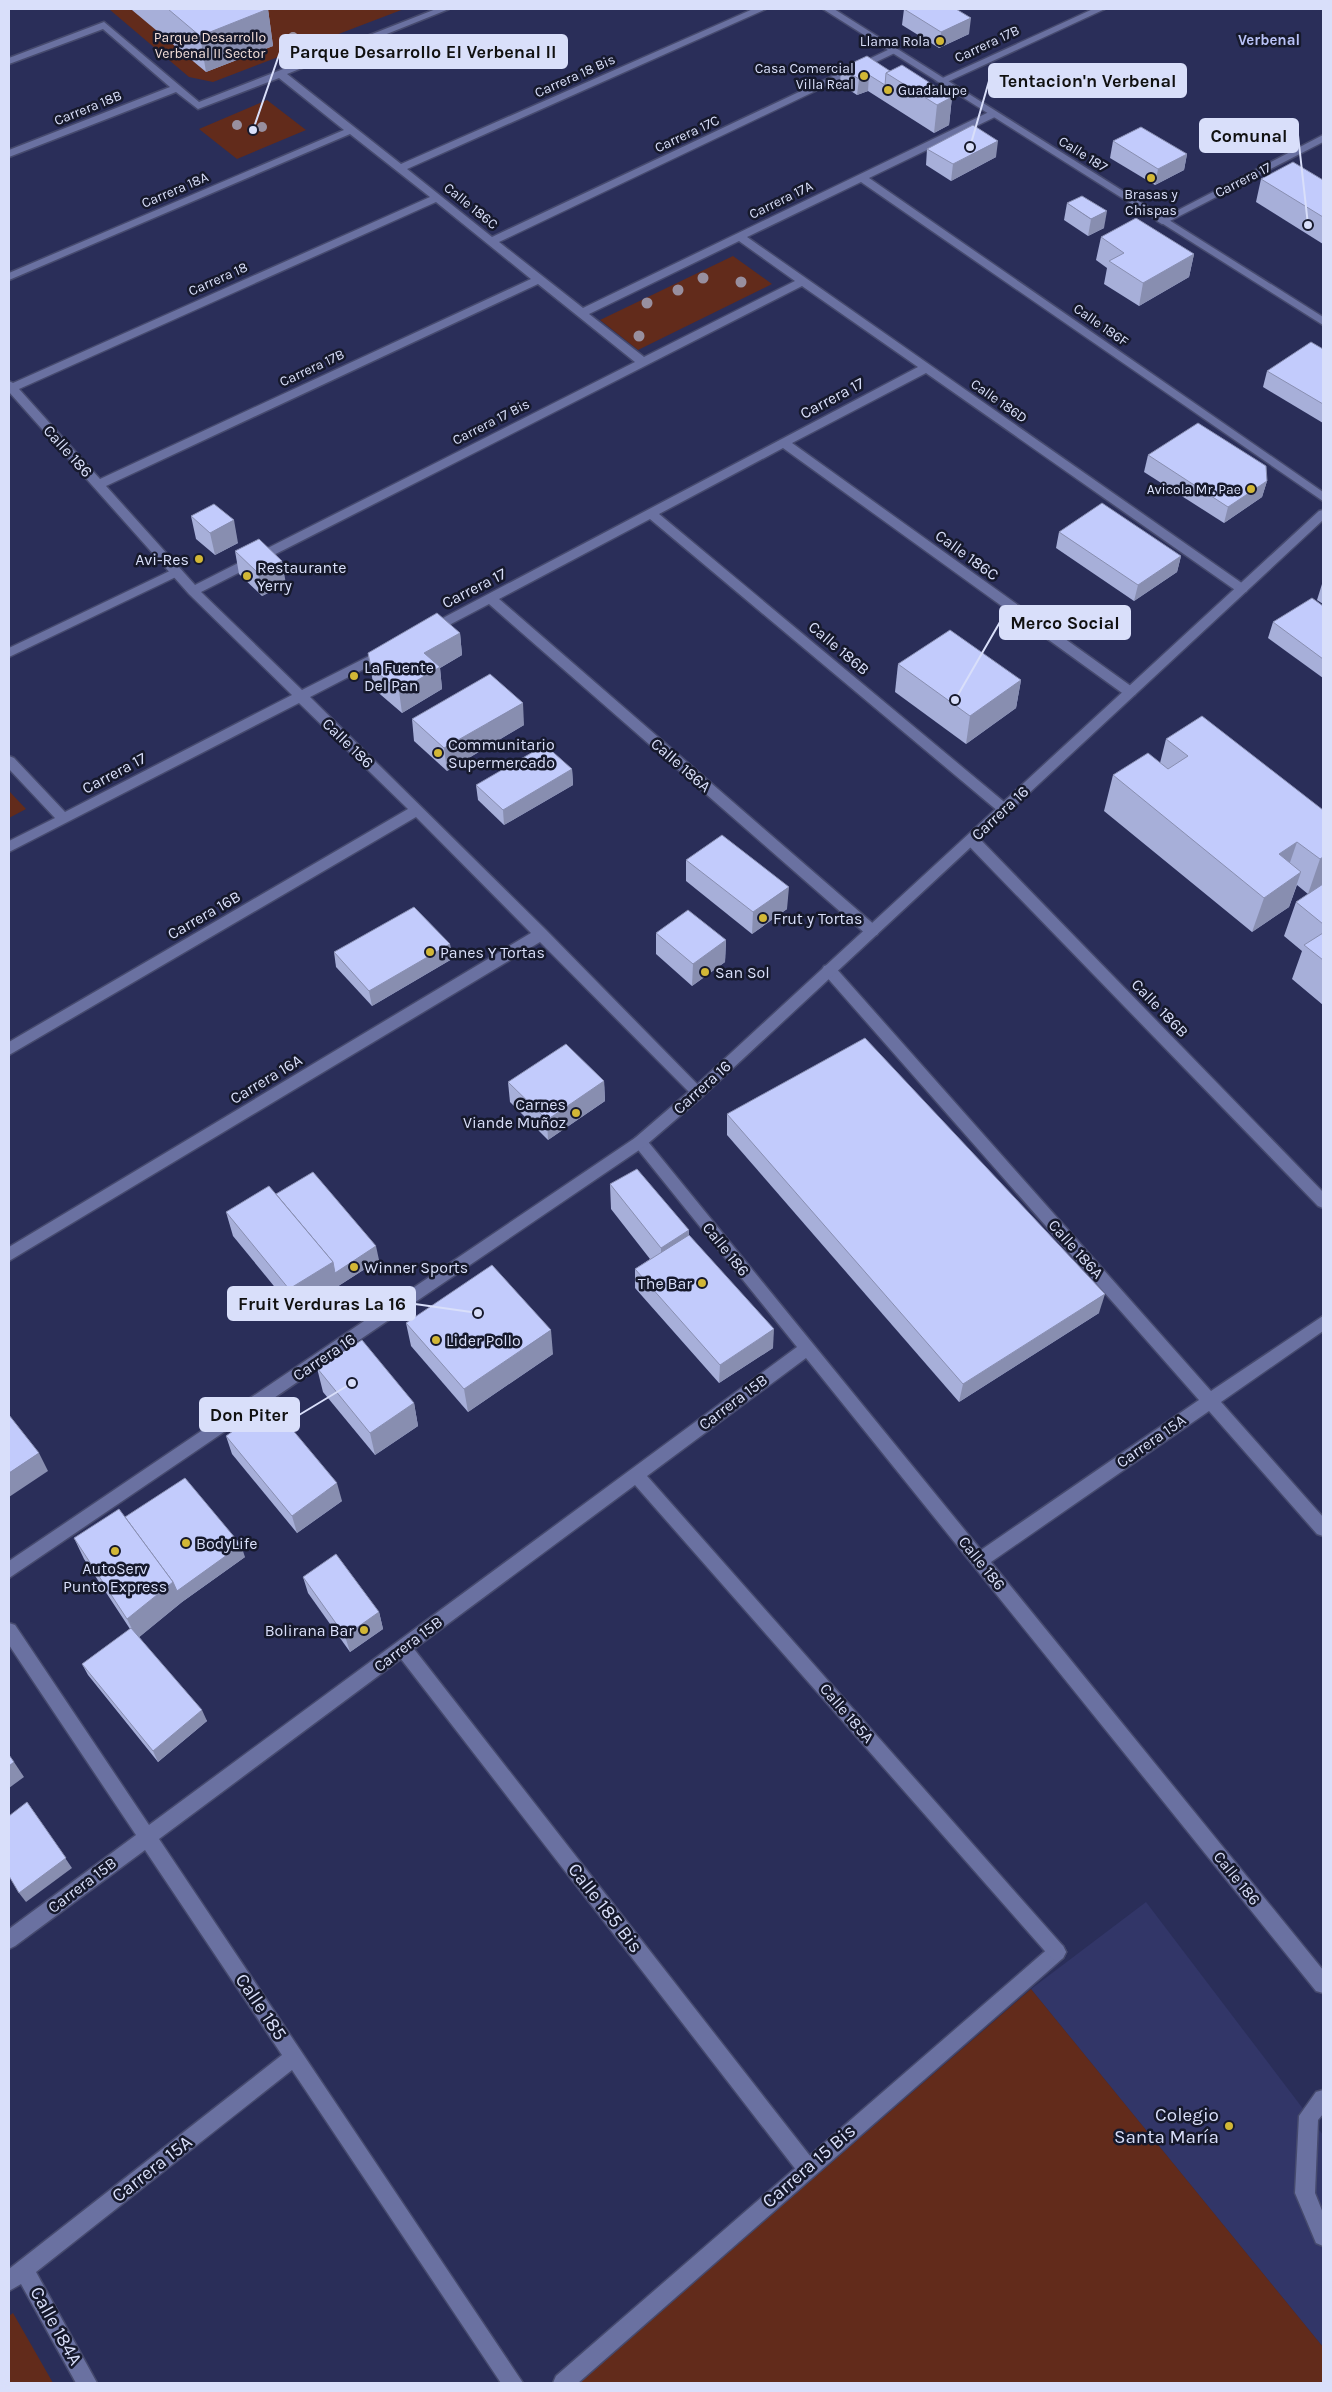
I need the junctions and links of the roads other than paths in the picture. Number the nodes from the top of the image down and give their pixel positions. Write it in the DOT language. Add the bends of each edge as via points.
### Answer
graph roads {
  1 [pos="444,9"];
  2 [pos="761,9"];
  3 [pos="828,9"];
  4 [pos="1100,9"];
  5 [pos="894,51"];
  6 [pos="9,61"];
  7 [pos="281,74"];
  8 [pos="941,81"];
  9 [pos="177,88"];
  10 [pos="993,114"];
  11 [pos="352,130"];
  12 [pos="1323,138"];
  13 [pos="9,154"];
  14 [pos="400,168"];
  15 [pos="862,178"];
  16 [pos="437,198"];
  17 [pos="1162,221"];
  18 [pos="740,237"];
  19 [pos="492,241"];
  20 [pos="9,276"];
  21 [pos="539,279"];
  22 [pos="803,282"];
  23 [pos="582,313"];
  24 [pos="1323,322"];
  25 [pos="643,362"];
  26 [pos="926,368"];
  27 [pos="10,387"];
  28 [pos="784,443"];
  29 [pos="98,485"];
  30 [pos="1323,497"];
  31 [pos="651,514"];
  32 [pos="1323,514"];
  33 [pos="176,572"];
  34 [pos="1242,589"];
  35 [pos="194,590"];
  36 [pos="491,599"];
  37 [pos="420,635"];
  38 [pos="402,644"];
  39 [pos="9,654"];
  40 [pos="1130,692"];
  41 [pos="300,696"];
  42 [pos="9,761"];
  43 [pos="1004,809"];
  44 [pos="417,810"];
  45 [pos="64,819"];
  46 [pos="971,839"];
  47 [pos="9,847"];
  48 [pos="872,931"];
  49 [pos="541,934"];
  50 [pos="829,970"];
  51 [pos="9,1049"];
  52 [pos="698,1092"];
  53 [pos="640,1142"];
  54 [pos="1323,1202"];
  55 [pos="9,1255"];
  56 [pos="1323,1323"];
  57 [pos="807,1348"];
  58 [pos="1210,1401"];
  59 [pos="636,1474"];
  60 [pos="1323,1529"];
  61 [pos="980,1560"];
  62 [pos="9,1570"];
  63 [pos="9,1631"];
  64 [pos="403,1648"];
  65 [pos="147,1838"];
  66 [pos="9,1940"];
  67 [pos="1057,1952"];
  68 [pos="1323,1984"];
  69 [pos="294,2057"];
  70 [pos="1323,2099"];
  71 [pos="807,2168"];
  72 [pos="1323,2236"];
  73 [pos="16,2275"];
  74 [pos="87,2383"];
  75 [pos="513,2383"];
  76 [pos="563,2383"];
  1 -- 7 [label="street"];
  2 -- 14 [label="street, Carrera 18 Bis"];
  3 -- 5 [label="street, Calle 187"];
  4 -- 8 [label="street, Carrera 17B"];
  5 -- 8 [label="street, Calle 187"];
  5 -- 19 [label="street, Carrera 17C"];
  6 -- 9 [label="street" via="104,25"];
  7 -- 9 [label="street" via="198,106"];
  7 -- 11 [label="street, Calle 186C"];
  8 -- 10 [label="street, Calle 187"];
  9 -- 13 [label="street, Carrera 18B"];
  10 -- 15 [label="street, Carrera 17A"];
  10 -- 17 [label="street, Calle 187"];
  11 -- 14 [label="street, Calle 186C"];
  11 -- 20 [label="street, Carrera 18A"];
  12 -- 17 [label="street, Carrera 17"];
  14 -- 16 [label="street, Calle 186C"];
  15 -- 18 [label="street, Carrera 17A"];
  15 -- 30 [label="street, Calle 186F"];
  16 -- 19 [label="street, Calle 186C"];
  16 -- 27 [label="street, Carrera 18"];
  17 -- 24 [label="street, Calle 187"];
  18 -- 22 [label="street, Calle 186D"];
  18 -- 23 [label="street, Carrera 17A"];
  19 -- 21 [label="street, Calle 186C"];
  21 -- 23 [label="street, Calle 186C"];
  21 -- 29 [label="street, Carrera 17B"];
  22 -- 25 [label="street, Carrera 17 Bis"];
  22 -- 26 [label="street, Calle 186D"];
  23 -- 25 [label="street, Calle 186C"];
  25 -- 35 [label="street, Carrera 17 Bis"];
  26 -- 28 [label="street, Carrera 17"];
  26 -- 34 [label="street, Calle 186D"];
  27 -- 29 [label="street, Calle 186"];
  28 -- 31 [label="street, Carrera 17"];
  28 -- 40 [label="street, Calle 186C"];
  29 -- 33 [label="street, Calle 186"];
  31 -- 36 [label="street, Carrera 17"];
  31 -- 43 [label="street, Calle 186B"];
  32 -- 34 [label="street, Carrera 16"];
  33 -- 35 [label="street, Calle 186"];
  33 -- 39 [label="street"];
  34 -- 40 [label="street, Carrera 16"];
  35 -- 41 [label="street, Calle 186"];
  36 -- 37 [label="street, Carrera 17"];
  36 -- 48 [label="street, Calle 186A"];
  38 -- 41 [label="street, Carrera 17"];
  40 -- 43 [label="street, Carrera 16"];
  41 -- 44 [label="street, Calle 186"];
  41 -- 45 [label="street, Carrera 17"];
  42 -- 45 [label="street"];
  43 -- 46 [label="street, Carrera 16"];
  44 -- 49 [label="street, Calle 186"];
  44 -- 51 [label="street, Carrera 16B"];
  45 -- 47 [label="street, Carrera 17"];
  46 -- 48 [label="street, Carrera 16"];
  46 -- 54 [label="street, Calle 186B"];
  48 -- 50 [label="street, Carrera 16"];
  49 -- 52 [label="street, Calle 186"];
  49 -- 55 [label="street, Carrera 16A"];
  50 -- 52 [label="street, Carrera 16"];
  50 -- 58 [label="street, Calle 186A"];
  52 -- 53 [label="street, Carrera 16"];
  53 -- 57 [label="street, Calle 186"];
  53 -- 62 [label="street, Carrera 16"];
  56 -- 58 [label="street, Carrera 15A"];
  57 -- 59 [label="street, Carrera 15B"];
  57 -- 61 [label="street, Calle 186"];
  58 -- 60 [label="street, Calle 186A"];
  58 -- 61 [label="street, Carrera 15A"];
  59 -- 64 [label="street, Carrera 15B"];
  59 -- 67 [label="street, Calle 185A"];
  61 -- 68 [label="street, Calle 186"];
  63 -- 65 [label="street, Calle 185"];
  64 -- 65 [label="street, Carrera 15B"];
  64 -- 71 [label="street, Calle 185 Bis"];
  65 -- 66 [label="street, Carrera 15B"];
  65 -- 69 [label="street, Calle 185"];
  67 -- 71 [label="street, Carrera 15 Bis"];
  69 -- 73 [label="street, Carrera 15A"];
  69 -- 75 [label="street, Calle 185"];
  70 -- 72 [label="street" via="1309,2116 1305,2193"];
  71 -- 76 [label="street, Carrera 15 Bis"];
  73 -- 74 [label="street, Calle 184A"];
}
